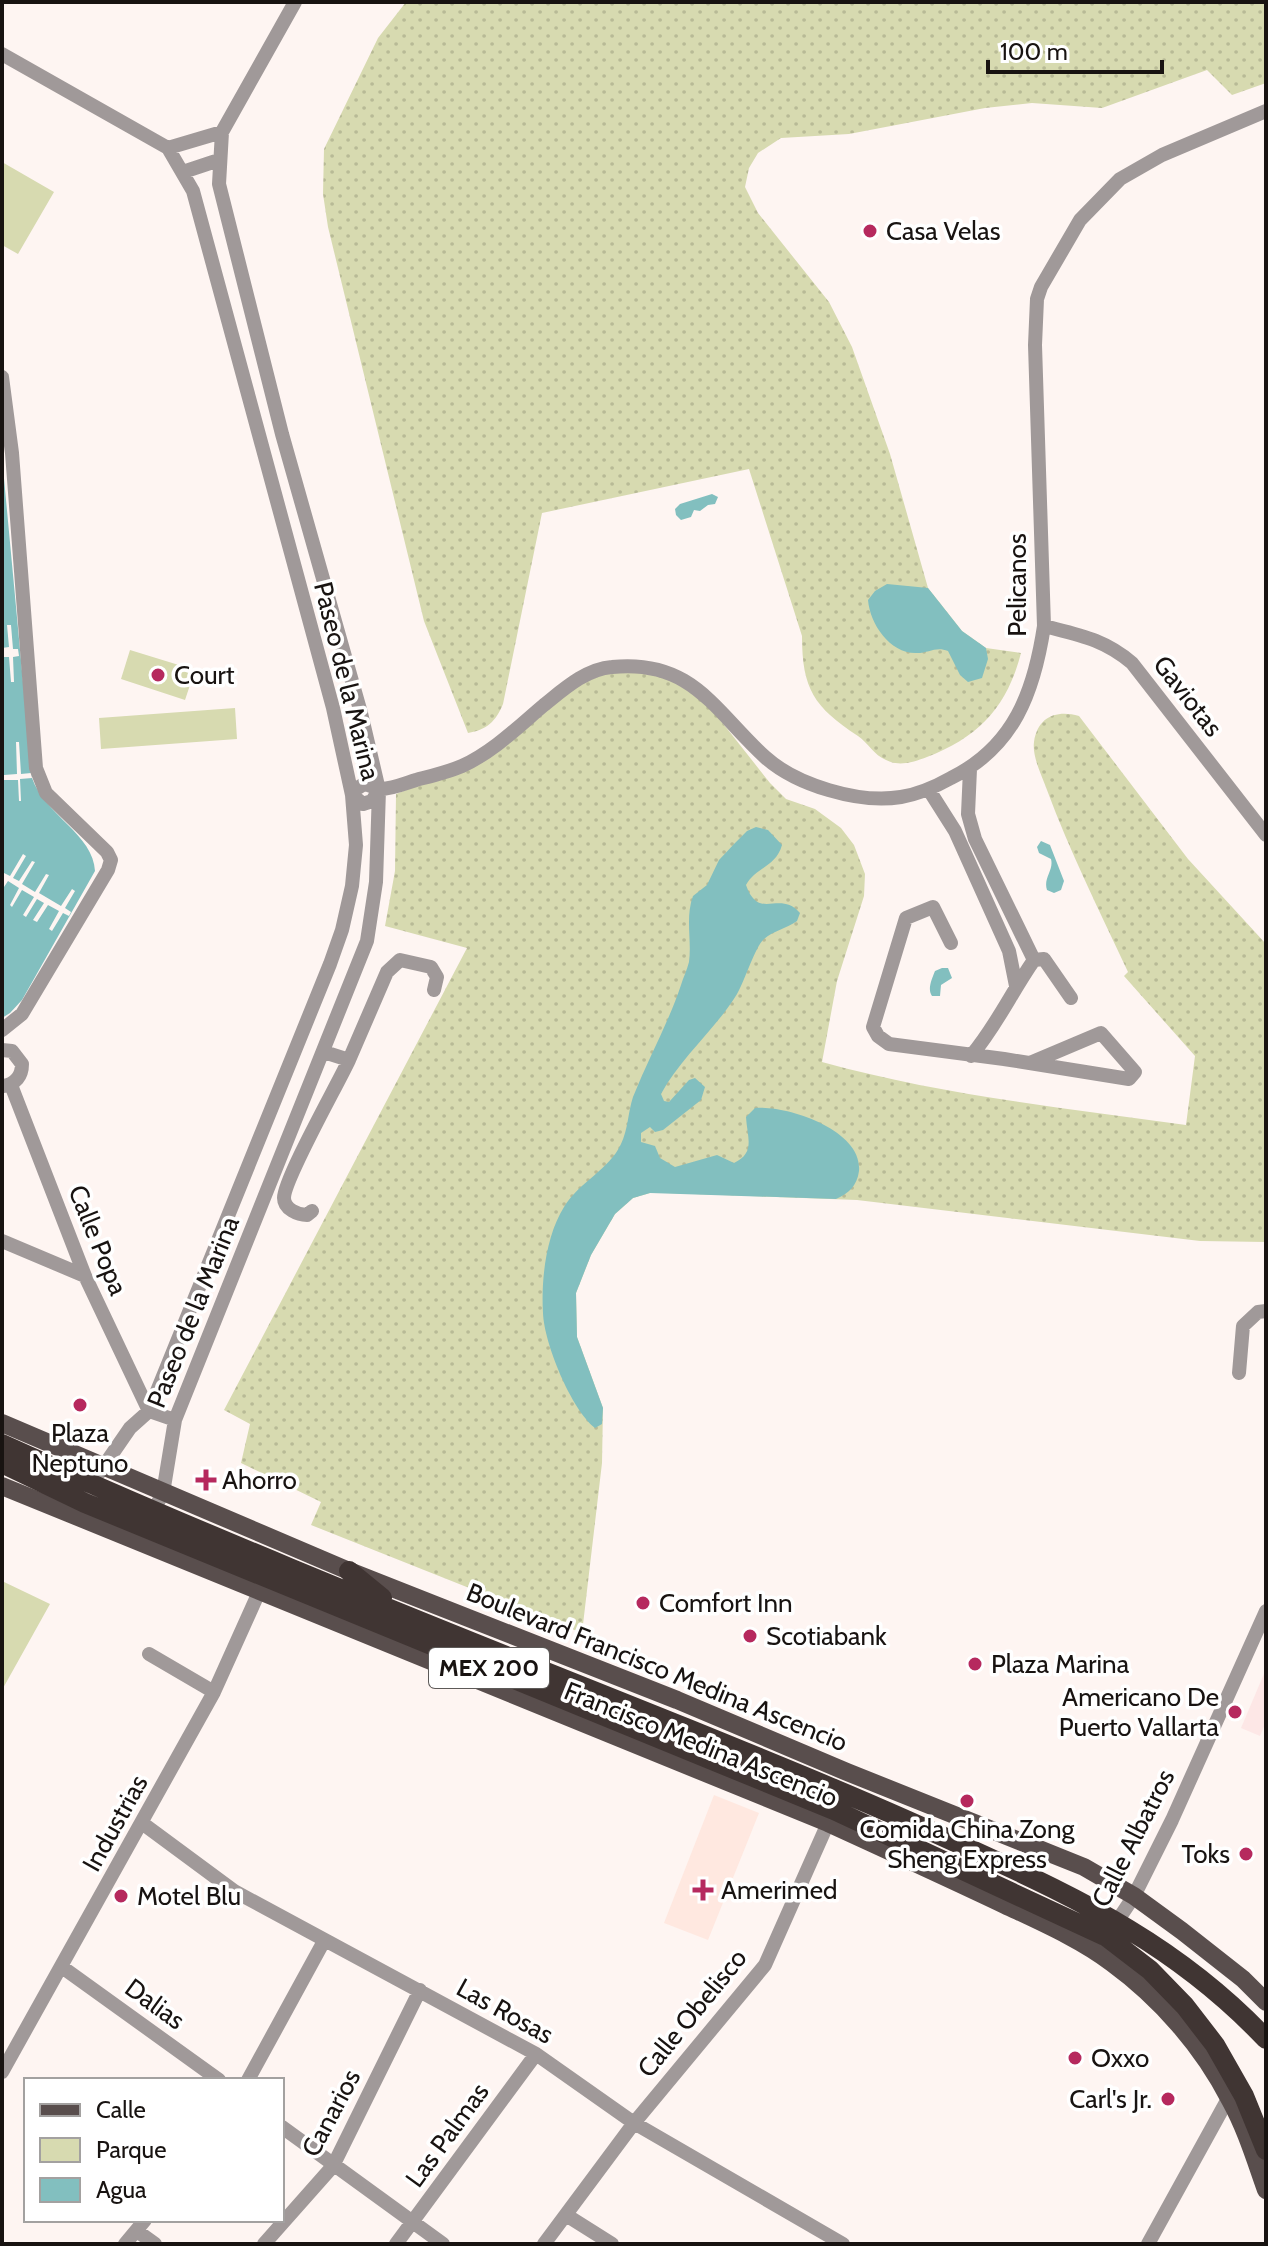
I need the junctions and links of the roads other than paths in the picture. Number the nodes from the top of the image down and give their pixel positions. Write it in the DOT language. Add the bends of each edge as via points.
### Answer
graph roads {
  1 [pos="295,2"];
  2 [pos="2,54"];
  3 [pos="1266,111"];
  4 [pos="222,132"];
  5 [pos="168,148"];
  6 [pos="219,160"];
  7 [pos="183,172"];
  8 [pos="2,377"];
  9 [pos="300,496"];
  10 [pos="276,503"];
  11 [pos="1044,626"];
  12 [pos="970,769"];
  13 [pos="379,790"];
  14 [pos="929,790"];
  15 [pos="352,795"];
  16 [pos="968,814"];
  17 [pos="950,822"];
  18 [pos="1266,835"];
  19 [pos="951,943"];
  20 [pos="1026,945"];
  21 [pos="1009,951"];
  22 [pos="1034,960"];
  23 [pos="1016,986"];
  24 [pos="434,990"];
  25 [pos="1071,998"];
  26 [pos="305,1027"];
  27 [pos="2,1030"];
  28 [pos="993,1030"];
  29 [pos="330,1036"];
  30 [pos="2,1050"];
  31 [pos="295,1052"];
  32 [pos="322,1056"];
  33 [pos="971,1056"];
  34 [pos="1004,1059"];
  35 [pos="349,1060"];
  36 [pos="1030,1063"];
  37 [pos="6,1085"];
  38 [pos="312,1211"];
  39 [pos="2,1241"];
  40 [pos="85,1276"];
  41 [pos="1266,1311"];
  42 [pos="1239,1373"];
  43 [pos="149,1411"];
  44 [pos="175,1420"];
  45 [pos="2,1423"];
  46 [pos="2,1444"];
  47 [pos="2,1463"];
  48 [pos="2,1486"];
  49 [pos="163,1493"];
  50 [pos="90,1494"];
  51 [pos="145,1527"];
  52 [pos="349,1571"];
  53 [pos="259,1592"];
  54 [pos="397,1611"];
  55 [pos="1266,1611"];
  56 [pos="149,1654"];
  57 [pos="214,1692"];
  58 [pos="835,1808"];
  59 [pos="142,1823"];
  60 [pos="1134,1896"];
  61 [pos="1107,1937"];
  62 [pos="324,1941"];
  63 [pos="62,1967"];
  64 [pos="420,1990"];
  65 [pos="1266,2002"];
  66 [pos="1266,2039"];
  67 [pos="536,2054"];
  68 [pos="2,2072"];
  69 [pos="216,2078"];
  70 [pos="249,2078"];
  71 [pos="1237,2097"];
  72 [pos="1266,2122"];
  73 [pos="634,2123"];
  74 [pos="284,2129"];
  75 [pos="1266,2150"];
  76 [pos="333,2166"];
  77 [pos="1266,2190"];
  78 [pos="566,2215"];
  79 [pos="284,2221"];
  80 [pos="283,2222"];
  81 [pos="414,2223"];
  82 [pos="141,2226"];
  83 [pos="836,2242"];
  84 [pos="125,2244"];
  85 [pos="155,2244"];
  86 [pos="264,2244"];
  87 [pos="396,2244"];
  88 [pos="443,2244"];
  89 [pos="544,2244"];
  90 [pos="612,2244"];
  91 [pos="1148,2244"];
  1 -- 4 [label="street, Paseo de la Marina"];
  2 -- 5 [label="street, Paseo de la Marina"];
  3 -- 11 [label="street, Pelicanos" via="1162,155 1120,179 1080,220 1041,287 1035,345"];
  4 -- 5 [label="street"];
  4 -- 6 [label="street, Paseo de la Marina"];
  5 -- 7 [label="street, Paseo de la Marina"];
  6 -- 7 [label="street"];
  6 -- 9 [label="street, Paseo de la Marina" via="219,184"];
  7 -- 10 [label="street, Paseo de la Marina" via="193,191"];
  8 -- 27 [label="street" via="36,768 46,793 111,860 22,1014"];
  9 -- 10 [label="street"];
  9 -- 13 [label="street, Paseo de la Marina"];
  10 -- 15 [label="street, Paseo de la Marina"];
  11 -- 12 [label="street, Pelicanos" via="1029,692 1011,728"];
  11 -- 18 [label="street, Gaviotas" via="1097,639 1132,663"];
  12 -- 14 [label="street, Pelicanos"];
  12 -- 16 [label="street"];
  13 -- 14 [label="street, Pelicanos" via="463,766 577,679 607,667 634,665 686,679 767,758 811,784 878,799"];
  13 -- 15 [label="street, Pelicanos" via="363,804"];
  13 -- 29 [label="street, Paseo de la Marina" via="376,882 367,941"];
  14 -- 17 [label="street"];
  15 -- 26 [label="street, Paseo de la Marina" via="352,886"];
  16 -- 17 [label="street"];
  16 -- 20 [label="street"];
  17 -- 21 [label="street"];
  19 -- 33 [label="street" via="933,907 906,918 873,1027 889,1044"];
  20 -- 21 [label="street"];
  20 -- 22 [label="street"];
  21 -- 23 [label="street"];
  22 -- 23 [label="street"];
  22 -- 25 [label="street" via="1044,959"];
  23 -- 28 [label="street"];
  24 -- 35 [label="street" via="437,977 431,967 400,960 387,972"];
  26 -- 29 [label="street"];
  26 -- 31 [label="street, Paseo de la Marina"];
  28 -- 33 [label="street"];
  28 -- 34 [label="street"];
  29 -- 32 [label="street, Paseo de la Marina"];
  30 -- 37 [label="street, Calle Popa" via="17,1055 22,1064 20,1076"];
  31 -- 32 [label="street"];
  31 -- 43 [label="street, Paseo de la Marina"];
  32 -- 35 [label="street"];
  32 -- 44 [label="street, Paseo de la Marina"];
  33 -- 34 [label="street"];
  34 -- 36 [label="street"];
  35 -- 38 [label="street" via="284,1197 295,1212"];
  36 -- 36 [label="street" via="1101,1033 1135,1072 1129,1079"];
  37 -- 40 [label="street, Calle Popa"];
  39 -- 40 [label="street"];
  40 -- 43 [label="street, Calle Popa"];
  41 -- 42 [label="street" via="1243,1326"];
  43 -- 44 [label="street"];
  43 -- 50 [label="street, Paseo de la Marina" via="130,1428"];
  44 -- 49 [label="street, Paseo de la Marina"];
  45 -- 50 [label="main road, Boulevard Francisco Medina Ascencio"];
  46 -- 50 [label="highway, Francisco Medina Ascencio / MEX 200"];
  47 -- 50 [label="highway, Francisco Medina Ascencio / MEX 200"];
  48 -- 50 [label="main road, Francisco Medina Ascencio"];
  49 -- 50 [label="main road, Boulevard Francisco Medina Ascencio"];
  49 -- 51 [label="street, Paseo de la Marina"];
  49 -- 52 [label="main road, Boulevard Francisco Medina Ascencio"];
  50 -- 51 [label="highway, Francisco Medina Ascencio / MEX 200"];
  50 -- 51 [label="main road, Francisco Medina Ascencio"];
  51 -- 53 [label="main road, Francisco Medina Ascencio"];
  51 -- 54 [label="highway, Francisco Medina Ascencio / MEX 200"];
  51 -- 58 [label="highway, Francisco Medina Ascencio / MEX 200"];
  52 -- 54 [label="highway"];
  52 -- 60 [label="main road, Boulevard Francisco Medina Ascencio" via="1084,1867"];
  53 -- 57 [label="street, Industrias"];
  53 -- 58 [label="main road, Francisco Medina Ascencio"];
  54 -- 58 [label="highway, Francisco Medina Ascencio / MEX 200"];
  55 -- 60 [label="street, Calle Albatros"];
  56 -- 57 [label="street"];
  57 -- 59 [label="street, Industrias"];
  58 -- 61 [label="main road, Francisco Medina Ascencio" via="1022,1913"];
  58 -- 61 [label="highway, Francisco Medina Ascencio / MEX 200" via="1071,1895"];
  58 -- 73 [label="street, Calle Obelisco" via="765,1965"];
  59 -- 62 [label="street, Las Rosas" via="234,1891"];
  59 -- 63 [label="street, Industrias"];
  60 -- 61 [label="street, Calle Albatros"];
  60 -- 65 [label="main road, Boulevard Francisco Medina Ascencio"];
  61 -- 66 [label="highway, Francisco Medina Ascencio / MEX 200" via="1137,1932 1213,1988"];
  61 -- 71 [label="highway, Francisco Medina Ascencio / MEX 200" via="1185,2006 1215,2045"];
  62 -- 64 [label="street, Las Rosas"];
  62 -- 70 [label="street"];
  63 -- 68 [label="street, Industrias"];
  63 -- 69 [label="street, Dalias"];
  64 -- 67 [label="street, Las Rosas"];
  64 -- 76 [label="street, Canarios"];
  67 -- 73 [label="street, Las Rosas"];
  67 -- 81 [label="street, Las Palmas"];
  71 -- 72 [label="highway"];
  71 -- 75 [label="highway, Francisco Medina Ascencio / MEX 200"];
  71 -- 77 [label="main road, Francisco Medina Ascencio"];
  71 -- 91 [label="street"];
  73 -- 78 [label="street, Calle Obelisco"];
  73 -- 83 [label="street, Las Rosas"];
  74 -- 76 [label="street"];
  76 -- 79 [label="street, Canarios"];
  76 -- 81 [label="street"];
  78 -- 89 [label="street, Calle Obelisco"];
  78 -- 90 [label="street"];
  80 -- 86 [label="street, Canarios"];
  81 -- 87 [label="street, Las Palmas"];
  81 -- 88 [label="street"];
  82 -- 84 [label="street"];
  82 -- 85 [label="street"];
}
